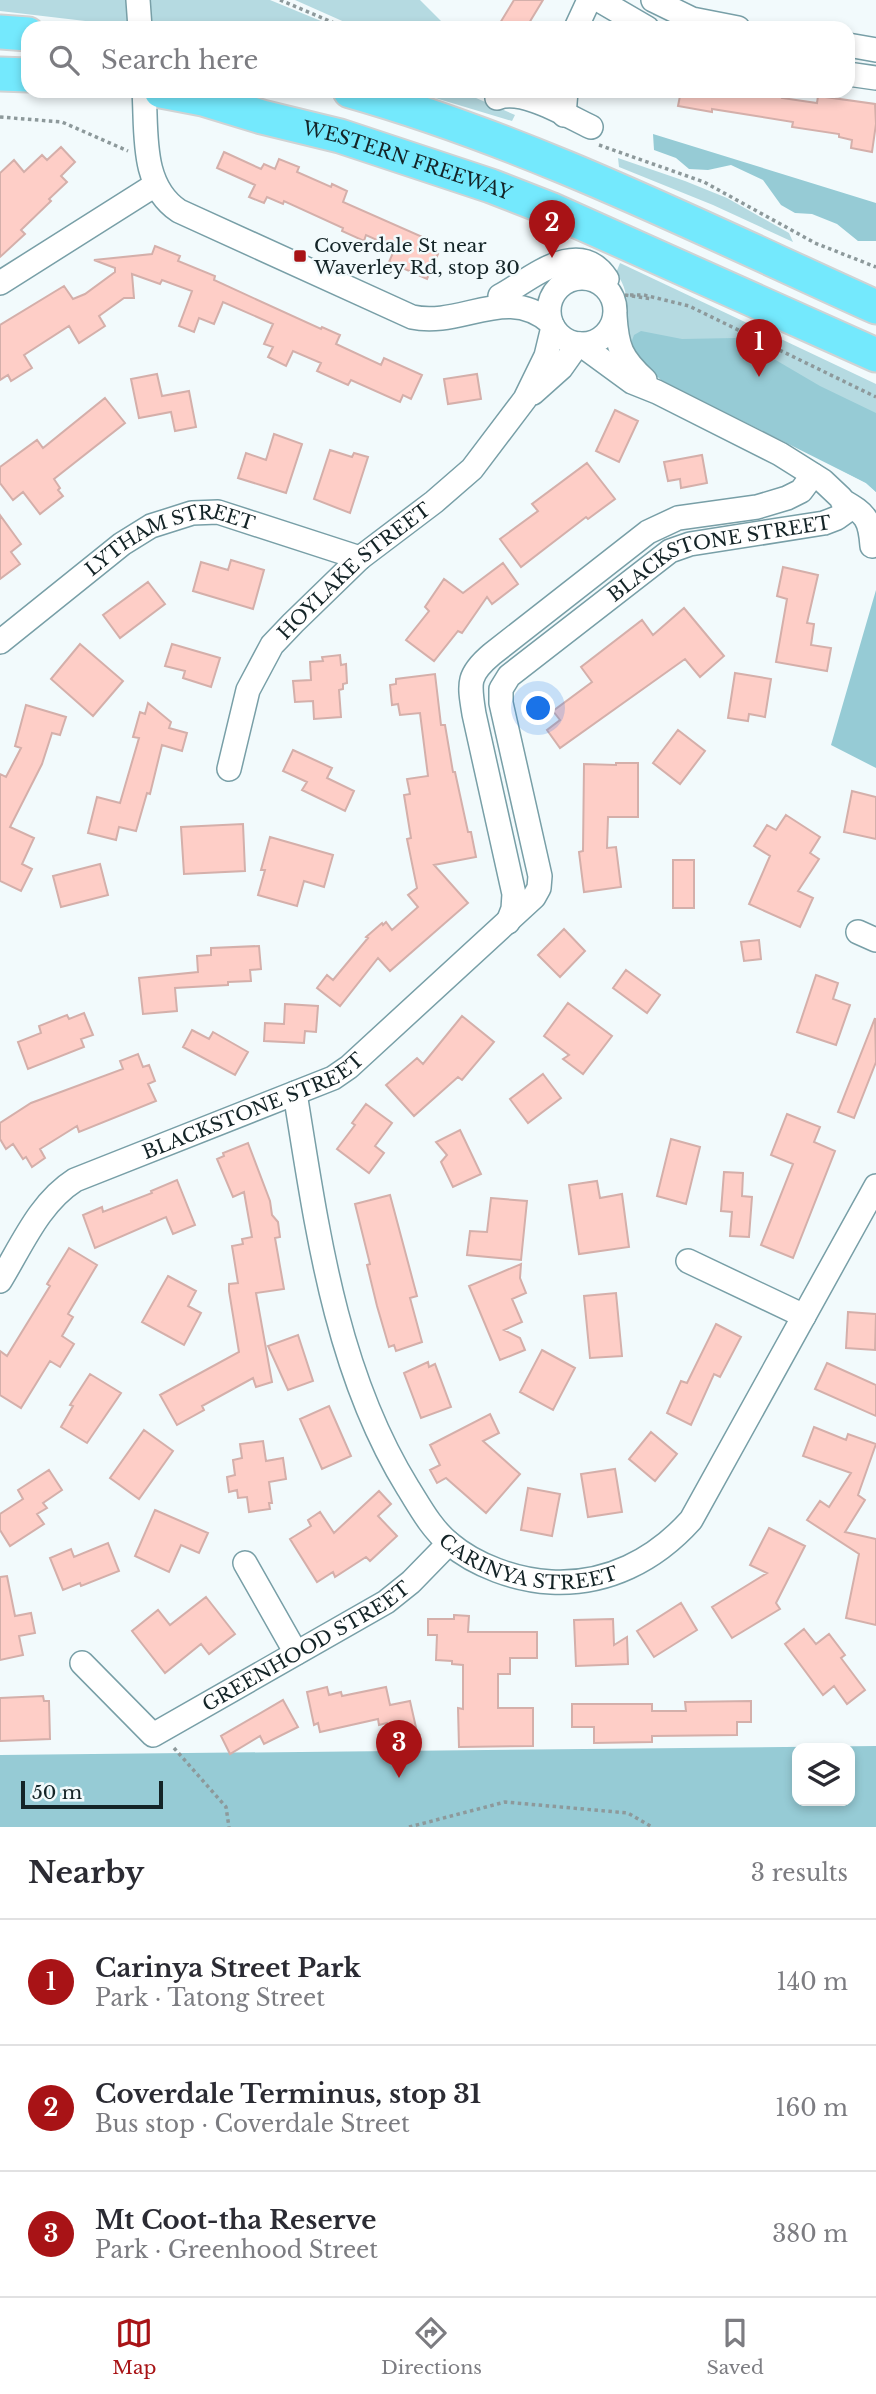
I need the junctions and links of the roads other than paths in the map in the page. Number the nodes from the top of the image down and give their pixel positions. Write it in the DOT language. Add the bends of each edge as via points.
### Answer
graph roads {
  1 [pos="138,0"];
  2 [pos="589,0"];
  3 [pos="599,0"];
  4 [pos="653,0"];
  5 [pos="140,21"];
  6 [pos="579,21"];
  7 [pos="635,21"];
  8 [pos="702,21"];
  9 [pos="0,32"];
  10 [pos="21,34"];
  11 [pos="855,47"];
  12 [pos="876,50"];
  13 [pos="0,74"];
  14 [pos="21,75"];
  15 [pos="855,75"];
  16 [pos="876,78"];
  17 [pos="145,98"];
  18 [pos="198,98"];
  19 [pos="373,98"];
  20 [pos="529,98"];
  21 [pos="565,98"];
  22 [pos="564,114"];
  23 [pos="589,134"];
  24 [pos="155,185"];
  25 [pos="570,280"];
  26 [pos="0,283"];
  27 [pos="500,296"];
  28 [pos="876,307"];
  29 [pos="473,310"];
  30 [pos="615,310"];
  31 [pos="552,325"];
  32 [pos="579,344"];
  33 [pos="876,355"];
  34 [pos="657,392"];
  35 [pos="525,399"];
  36 [pos="813,475"];
  37 [pos="843,501"];
  38 [pos="872,546"];
  39 [pos="360,558"];
  40 [pos="0,642"];
  41 [pos="229,769"];
  42 [pos="508,922"];
  43 [pos="295,1093"];
  44 [pos="876,1186"];
  45 [pos="688,1261"];
  46 [pos="0,1281"];
  47 [pos="804,1316"];
  48 [pos="449,1543"];
  49 [pos="245,1563"];
  50 [pos="296,1653"];
  51 [pos="82,1663"];
  1 -- 5 [label="street"];
  2 -- 6 [label="street"];
  3 -- 7 [label="street"];
  4 -- 8 [label="street"];
  9 -- 10 [label="highway"];
  11 -- 12 [label="street"];
  13 -- 14 [label="highway"];
  15 -- 16 [label="street"];
  17 -- 24 [label="street"];
  18 -- 33 [label="highway, WESTERN FREEWAY" via="340,136 491,186"];
  19 -- 28 [label="highway" via="521,149"];
  20 -- 22 [label="street"];
  21 -- 22 [label="street"];
  22 -- 23 [label="street"];
  24 -- 26 [label="street"];
  24 -- 29 [label="street" via="182,213 405,315 439,320"];
  25 -- 27 [label="street"];
  25 -- 30 [label="street" via="597,282 609,293"];
  25 -- 31 [label="street" via="551,299"];
  27 -- 29 [label="street"];
  27 -- 30 [label="street" via="552,265 576,261 605,275"];
  29 -- 31 [label="street" via="527,308"];
  30 -- 32 [label="street" via="613,324 603,337"];
  30 -- 34 [label="street" via="621,352"];
  31 -- 32 [label="street" via="563,338"];
  31 -- 35 [label="street, HOYLAKE STREET" via="546,356"];
  32 -- 34 [label="street" via="622,376"];
  32 -- 35 [label="street, HOYLAKE STREET" via="549,380"];
  34 -- 36 [label="street"];
  35 -- 39 [label="street, HOYLAKE STREET" via="460,481"];
  36 -- 37 [label="street, BLACKSTONE STREET"];
  36 -- 42 [label="street, BLACKSTONE STREET" via="801,491 782,500 678,518 648,532 474,672 471,696 514,894"];
  37 -- 38 [label="street" via="866,517"];
  37 -- 42 [label="street, BLACKSTONE STREET" via="844,513 832,521 670,551 507,679 501,703 541,881 534,897"];
  39 -- 40 [label="street, LYTHAM STREET" via="218,512 192,513 152,526 122,544"];
  39 -- 41 [label="street, HOYLAKE STREET" via="293,622 265,657 244,704"];
  42 -- 43 [label="street, BLACKSTONE STREET" via="349,1067"];
  43 -- 46 [label="street, BLACKSTONE STREET" via="75,1180 46,1206"];
  43 -- 48 [label="street, CARINYA STREET" via="336,1313 359,1391 402,1479"];
  44 -- 47 [label="street, CARINYA STREET"];
  45 -- 47 [label="street"];
  47 -- 48 [label="street, CARINYA STREET" via="701,1505 659,1550 604,1577 563,1583 495,1569"];
  48 -- 50 [label="street, GREENHOOD STREET" via="398,1593"];
  49 -- 50 [label="street"];
  50 -- 51 [label="street, GREENHOOD STREET" via="153,1735"];
}
